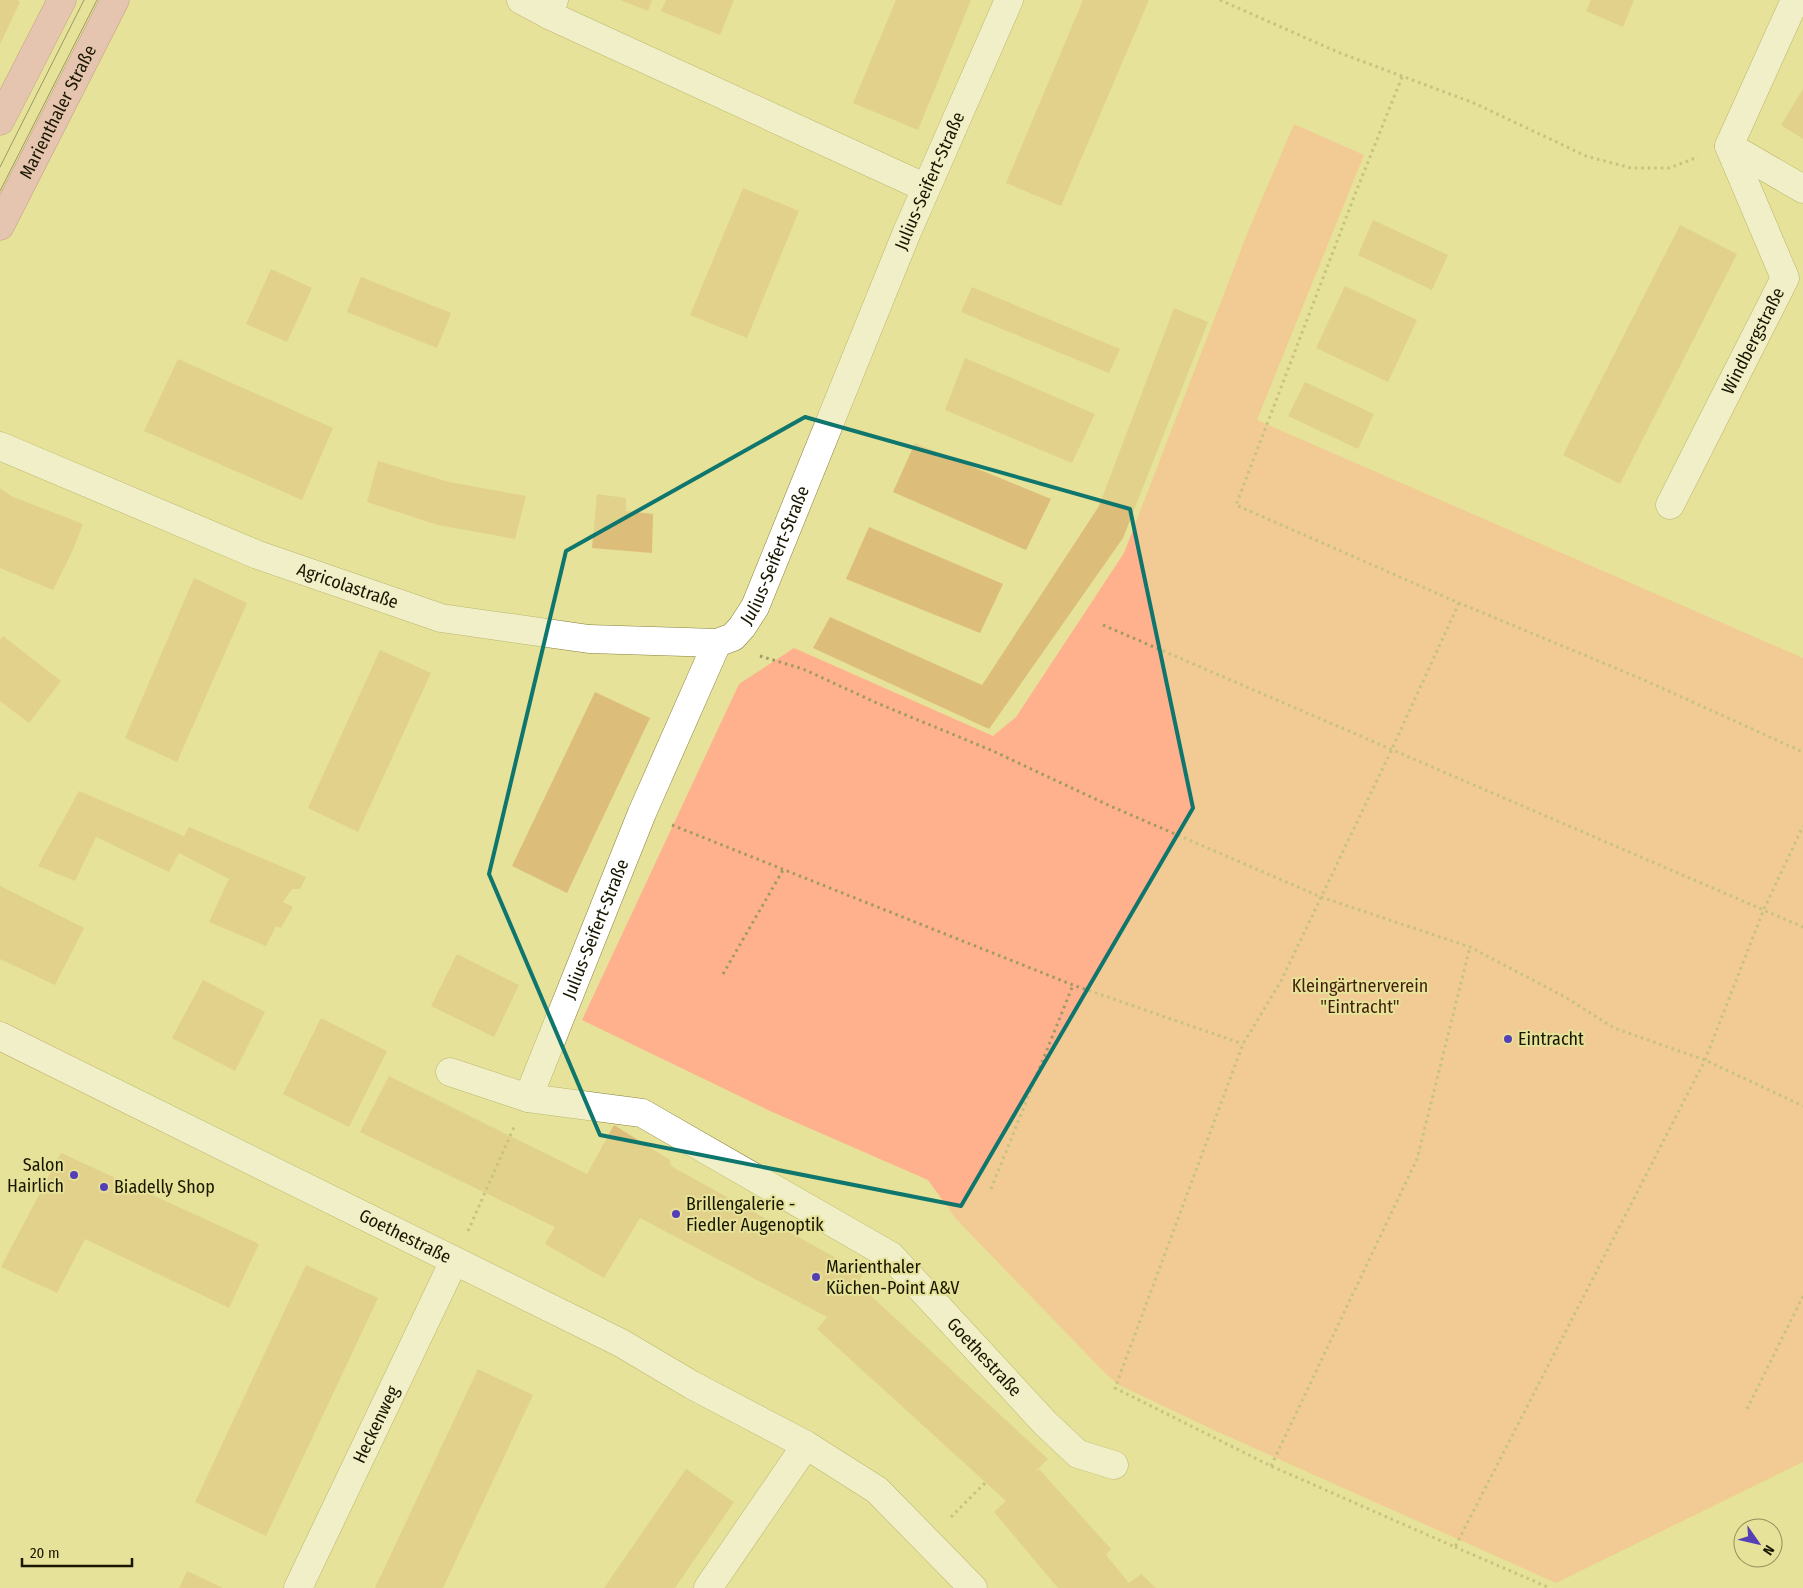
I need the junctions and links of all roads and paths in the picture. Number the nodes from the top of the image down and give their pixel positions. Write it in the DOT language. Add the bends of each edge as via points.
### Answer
graph roads {
  1 [pos="62,0"];
  2 [pos="115,0"];
  3 [pos="521,0"];
  4 [pos="1009,0"];
  5 [pos="1220,0"];
  6 [pos="1795,0"];
  7 [pos="552,8"];
  8 [pos="1402,77"];
  9 [pos="0,121"];
  10 [pos="1729,146"];
  11 [pos="926,188"];
  12 [pos="1803,190"];
  13 [pos="0,226"];
  14 [pos="0,446"];
  15 [pos="1670,505"];
  16 [pos="1459,603"];
  17 [pos="1103,625"];
  18 [pos="716,644"];
  19 [pos="1391,751"];
  20 [pos="1803,752"];
  21 [pos="642,813"];
  22 [pos="1803,826"];
  23 [pos="783,870"];
  24 [pos="1321,897"];
  25 [pos="1764,909"];
  26 [pos="1803,927"];
  27 [pos="1470,947"];
  28 [pos="723,974"];
  29 [pos="1073,985"];
  30 [pos="0,1036"];
  31 [pos="1243,1044"];
  32 [pos="1705,1060"];
  33 [pos="450,1072"];
  34 [pos="528,1098"];
  35 [pos="1803,1106"];
  36 [pos="515,1126"];
  37 [pos="991,1189"];
  38 [pos="454,1261"];
  39 [pos="1803,1296"];
  40 [pos="1747,1409"];
  41 [pos="806,1445"];
  42 [pos="1114,1465"];
  43 [pos="1271,1466"];
  44 [pos="986,1482"];
  45 [pos="928,1541"];
  46 [pos="1455,1547"];
  47 [pos="298,1588"];
  48 [pos="708,1588"];
  49 [pos="973,1588"];
  50 [pos="1550,1588"];
  1 -- 9 [label="main road"];
  2 -- 13 [label="main road, Marienthaler Straße"];
  3 -- 7 [label="street"];
  4 -- 11 [label="street, Julius-Seifert-Straße"];
  5 -- 8 [label="path" via="1340,54"];
  6 -- 10 [label="street"];
  7 -- 11 [label="street"];
  8 -- 10 [label="path" via="1474,103 1586,156 1631,168 1669,168"];
  8 -- 16 [label="path" via="1236,505"];
  10 -- 12 [label="street"];
  10 -- 15 [label="street, Windbergstraße" via="1785,278"];
  11 -- 18 [label="street, Julius-Seifert-Straße" via="755,607 732,637"];
  14 -- 18 [label="street, Agricolastraße" via="258,555 441,618 588,639"];
  16 -- 19 [label="path"];
  16 -- 20 [label="path" via="1644,680"];
  17 -- 19 [label="path"];
  18 -- 21 [label="street, Julius-Seifert-Straße"];
  18 -- 24 [label="path" via="803,669"];
  19 -- 24 [label="path"];
  19 -- 25 [label="path"];
  21 -- 23 [label="path"];
  21 -- 34 [label="street, Julius-Seifert-Straße"];
  22 -- 25 [label="path"];
  23 -- 28 [label="path"];
  23 -- 29 [label="path"];
  24 -- 27 [label="path"];
  24 -- 31 [label="path" via="1281,981"];
  25 -- 26 [label="path"];
  25 -- 32 [label="path"];
  27 -- 32 [label="path" via="1566,997 1614,1028"];
  27 -- 43 [label="path" via="1417,1160"];
  29 -- 31 [label="path"];
  29 -- 37 [label="path"];
  30 -- 38 [label="street, Goethestraße"];
  31 -- 43 [label="path" via="1115,1388"];
  32 -- 35 [label="path"];
  32 -- 46 [label="path"];
  33 -- 34 [label="street, Goethestraße"];
  34 -- 42 [label="street, Goethestraße" via="642,1113 891,1256 1045,1423 1078,1454"];
  36 -- 38 [label="path"];
  38 -- 41 [label="street, Goethestraße" via="621,1343"];
  38 -- 47 [label="street, Heckenweg"];
  39 -- 40 [label="path"];
  41 -- 45 [label="street, Goethestraße" via="877,1490"];
  41 -- 48 [label="street"];
  43 -- 46 [label="path"];
  44 -- 45 [label="path"];
  45 -- 49 [label="street, Goethestraße"];
  46 -- 50 [label="path"];
}
